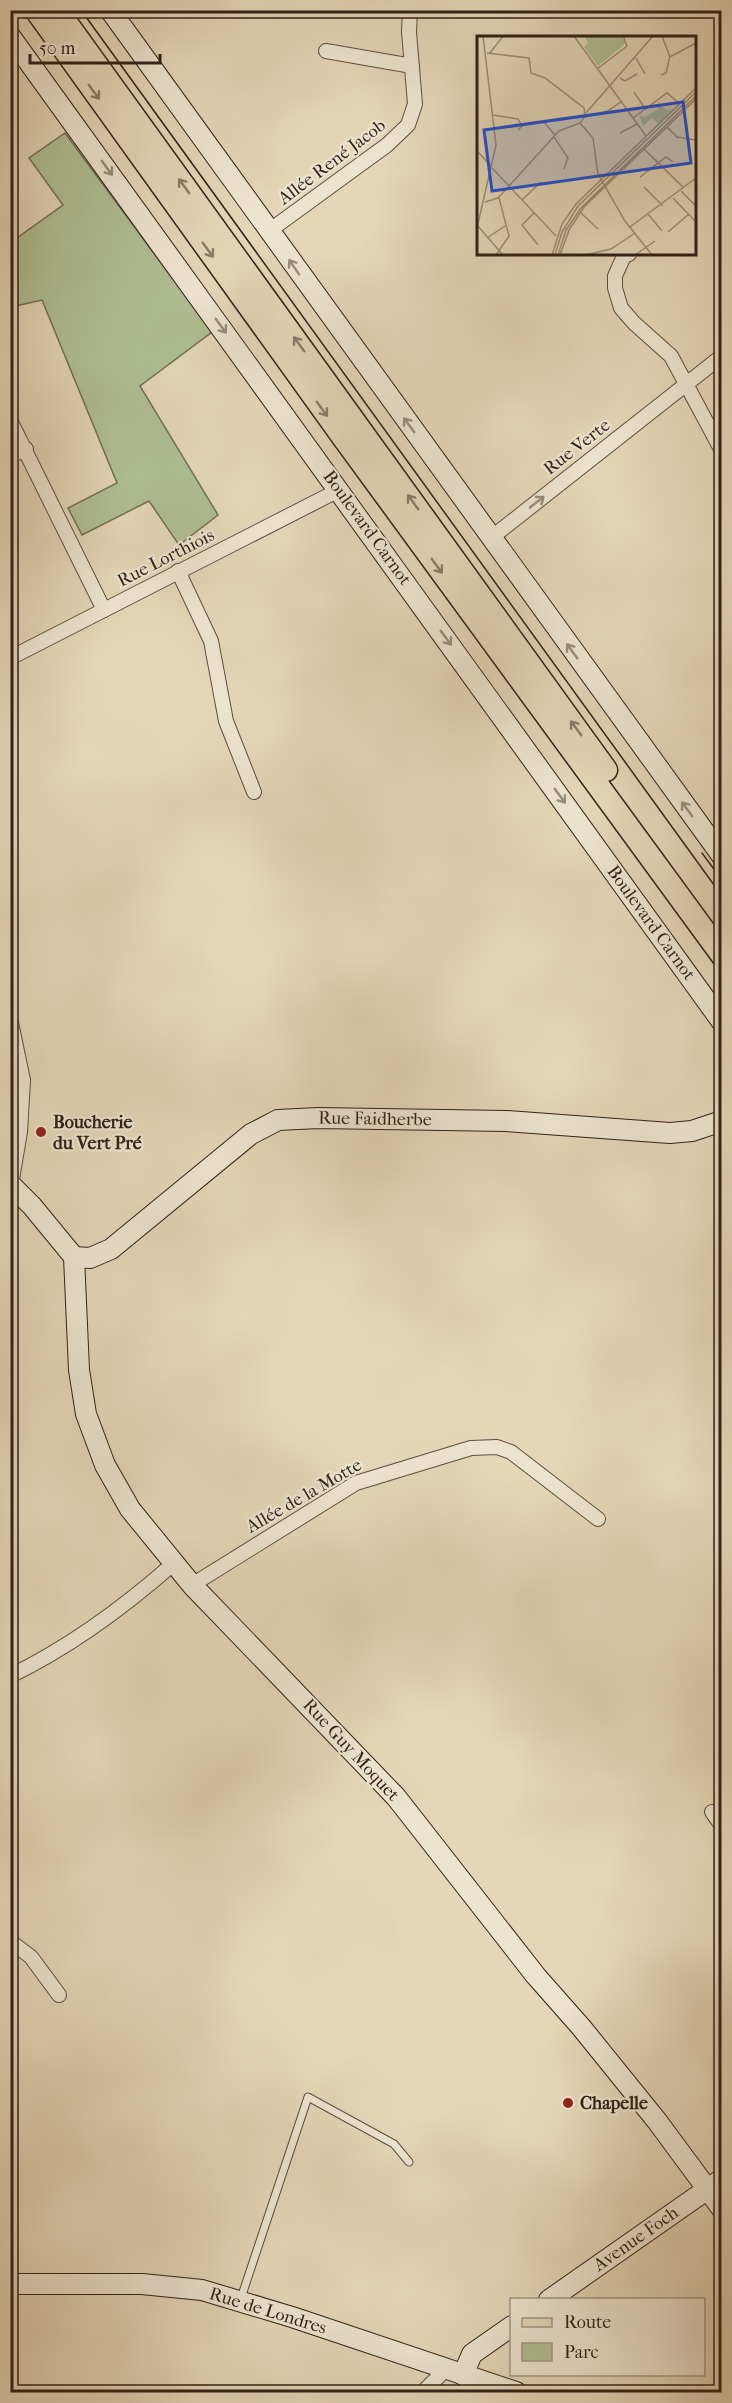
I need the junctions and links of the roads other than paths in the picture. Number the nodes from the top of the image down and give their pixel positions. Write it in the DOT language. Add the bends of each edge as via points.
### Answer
graph roads {
  1 [pos="36,10"];
  2 [pos="57,10"];
  3 [pos="110,10"];
  4 [pos="410,10"];
  5 [pos="12,40"];
  6 [pos="326,51"];
  7 [pos="412,66"];
  8 [pos="269,231"];
  9 [pos="626,255"];
  10 [pos="722,356"];
  11 [pos="685,384"];
  12 [pos="10,420"];
  13 [pos="26,449"];
  14 [pos="722,451"];
  15 [pos="10,456"];
  16 [pos="339,490"];
  17 [pos="491,538"];
  18 [pos="178,572"];
  19 [pos="104,610"];
  20 [pos="10,658"];
  21 [pos="254,792"];
  22 [pos="722,856"];
  23 [pos="722,929"];
  24 [pos="722,955"];
  25 [pos="10,1018"];
  26 [pos="722,1022"];
  27 [pos="722,1121"];
  28 [pos="11,1184"];
  29 [pos="74,1257"];
  30 [pos="598,1519"];
  31 [pos="173,1564"];
  32 [pos="192,1586"];
  33 [pos="10,1676"];
  34 [pos="712,1812"];
  35 [pos="722,1826"];
  36 [pos="10,1941"];
  37 [pos="59,1995"];
  38 [pos="409,2163"];
  39 [pos="714,2184"];
  40 [pos="722,2209"];
  41 [pos="10,2284"];
  42 [pos="552,2298"];
  43 [pos="240,2301"];
  44 [pos="510,2327"];
  45 [pos="454,2372"];
  46 [pos="423,2392"];
  47 [pos="516,2392"];
  1 -- 24 [label="main road, Boulevard Carnot, one-way"];
  23 -- 2 [label="main road, one-way"];
  3 -- 8 [label="street"];
  4 -- 7 [label="street, Allée René Jacob"];
  5 -- 16 [label="street, Boulevard Carnot, one-way"];
  6 -- 7 [label="street"];
  7 -- 8 [label="street, Allée René Jacob" via="415,104 399,136"];
  17 -- 8 [label="street, one-way"];
  9 -- 11 [label="street" via="615,276 621,308 671,356"];
  10 -- 11 [label="street, Rue Verte"];
  11 -- 14 [label="street"];
  17 -- 11 [label="street, Rue Verte, one-way"];
  12 -- 13 [label="street"];
  13 -- 15 [label="street"];
  13 -- 19 [label="street"];
  16 -- 18 [label="street, Rue Lorthiois"];
  16 -- 26 [label="street, Boulevard Carnot, one-way"];
  22 -- 17 [label="street, one-way"];
  18 -- 19 [label="street, Rue Lorthiois"];
  18 -- 21 [label="street" via="211,641 226,721"];
  19 -- 20 [label="street, Rue Lorthiois"];
  25 -- 28 [label="street" via="23,1080"];
  27 -- 29 [label="street, Rue Faidherbe" via="670,1133 506,1121 278,1120 250,1134 111,1249 90,1258"];
  28 -- 29 [label="street"];
  29 -- 31 [label="street, Rue Guy Moquet" via="79,1370 92,1432 130,1509"];
  30 -- 32 [label="street, Allée de la Motte" via="511,1452 497,1447 471,1448 356,1483"];
  31 -- 32 [label="street, Rue Guy Moquet"];
  31 -- 33 [label="street" via="90,1629 45,1659"];
  32 -- 39 [label="street, Rue Guy Moquet" via="396,1797 536,1976"];
  34 -- 35 [label="street"];
  36 -- 37 [label="street" via="31,1957"];
  38 -- 43 [label="lane" via="394,2144 308,2097"];
  39 -- 40 [label="street, Rue Guy Moquet"];
  39 -- 42 [label="street, Avenue Foch"];
  41 -- 43 [label="street, Rue de Londres" via="167,2285"];
  43 -- 45 [label="street, Rue de Londres"];
  44 -- 45 [label="street"];
  45 -- 46 [label="street"];
  45 -- 47 [label="street, Rue de Londres"];
}
